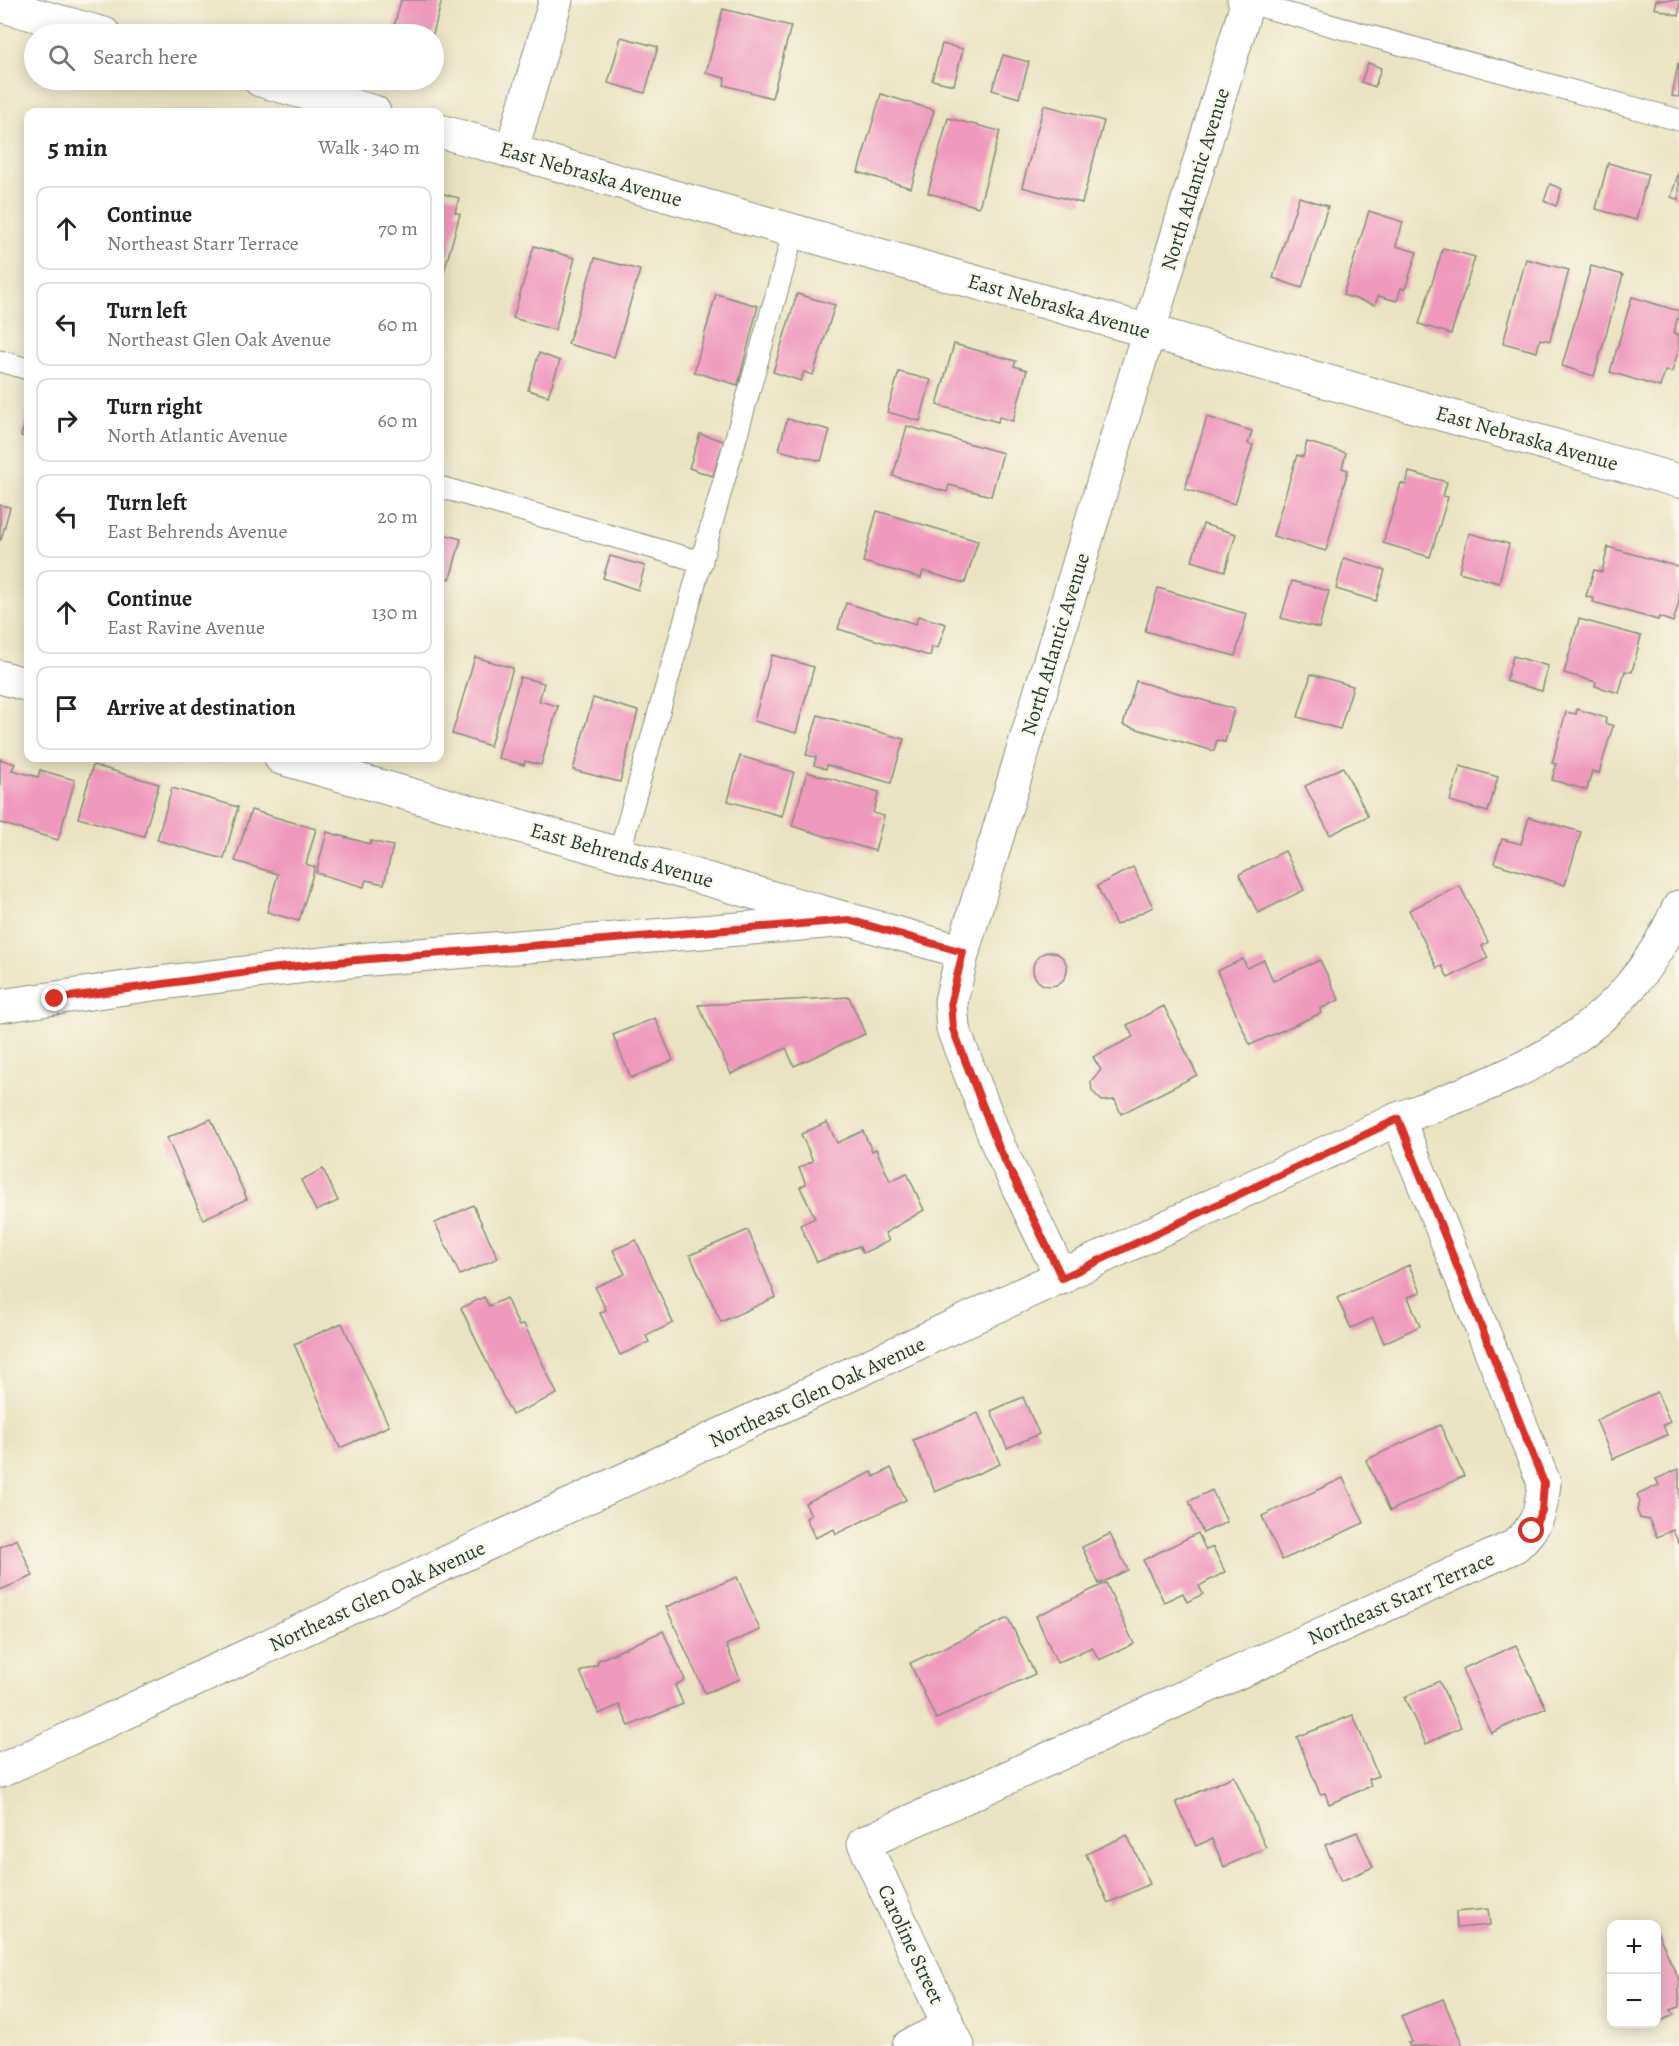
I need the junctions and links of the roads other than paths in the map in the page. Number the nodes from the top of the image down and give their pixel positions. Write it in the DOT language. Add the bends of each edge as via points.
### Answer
graph roads {
  1 [pos="556,0"];
  2 [pos="1244,1"];
  3 [pos="0,5"];
  4 [pos="68,24"];
  5 [pos="296,90"];
  6 [pos="360,108"];
  7 [pos="1679,120"];
  8 [pos="444,132"];
  9 [pos="512,152"];
  10 [pos="794,231"];
  11 [pos="1149,331"];
  12 [pos="0,361"];
  13 [pos="24,368"];
  14 [pos="1679,481"];
  15 [pos="444,488"];
  16 [pos="702,562"];
  17 [pos="0,677"];
  18 [pos="24,684"];
  19 [pos="295,762"];
  20 [pos="619,854"];
  21 [pos="1679,907"];
  22 [pos="849,920"];
  23 [pos="963,952"];
  24 [pos="0,1006"];
  25 [pos="1398,1119"];
  26 [pos="1062,1278"];
  27 [pos="0,1771"];
  28 [pos="864,1843"];
  29 [pos="954,2036"];
  30 [pos="909,2046"];
  1 -- 9 [label="street"];
  2 -- 7 [label="lane"];
  2 -- 11 [label="street, North Atlantic Avenue"];
  3 -- 4 [label="street"];
  5 -- 6 [label="street"];
  8 -- 9 [label="street, East Nebraska Avenue"];
  9 -- 10 [label="street, East Nebraska Avenue"];
  10 -- 11 [label="street, East Nebraska Avenue"];
  10 -- 16 [label="lane"];
  11 -- 14 [label="street, East Nebraska Avenue"];
  11 -- 23 [label="street, North Atlantic Avenue"];
  12 -- 13 [label="lane"];
  15 -- 16 [label="lane"];
  16 -- 20 [label="lane"];
  17 -- 18 [label="street"];
  19 -- 20 [label="street, East Behrends Avenue"];
  20 -- 22 [label="street, East Behrends Avenue"];
  21 -- 25 [label="street, Northeast Glen Oak Avenue" via="1646,968 1624,996 1573,1039 1513,1075"];
  22 -- 23 [label="street, East Behrends Avenue"];
  22 -- 24 [label="street" via="336,962"];
  23 -- 26 [label="street, North Atlantic Avenue" via="951,1001 953,1029 999,1148"];
  25 -- 26 [label="street, Northeast Glen Oak Avenue"];
  25 -- 28 [label="street, Northeast Starr Terrace" via="1544,1483 1542,1511 1532,1531 1515,1546"];
  26 -- 27 [label="street, Northeast Glen Oak Avenue"];
  28 -- 29 [label="street, Caroline Street"];
  29 -- 30 [label="street"];
}
